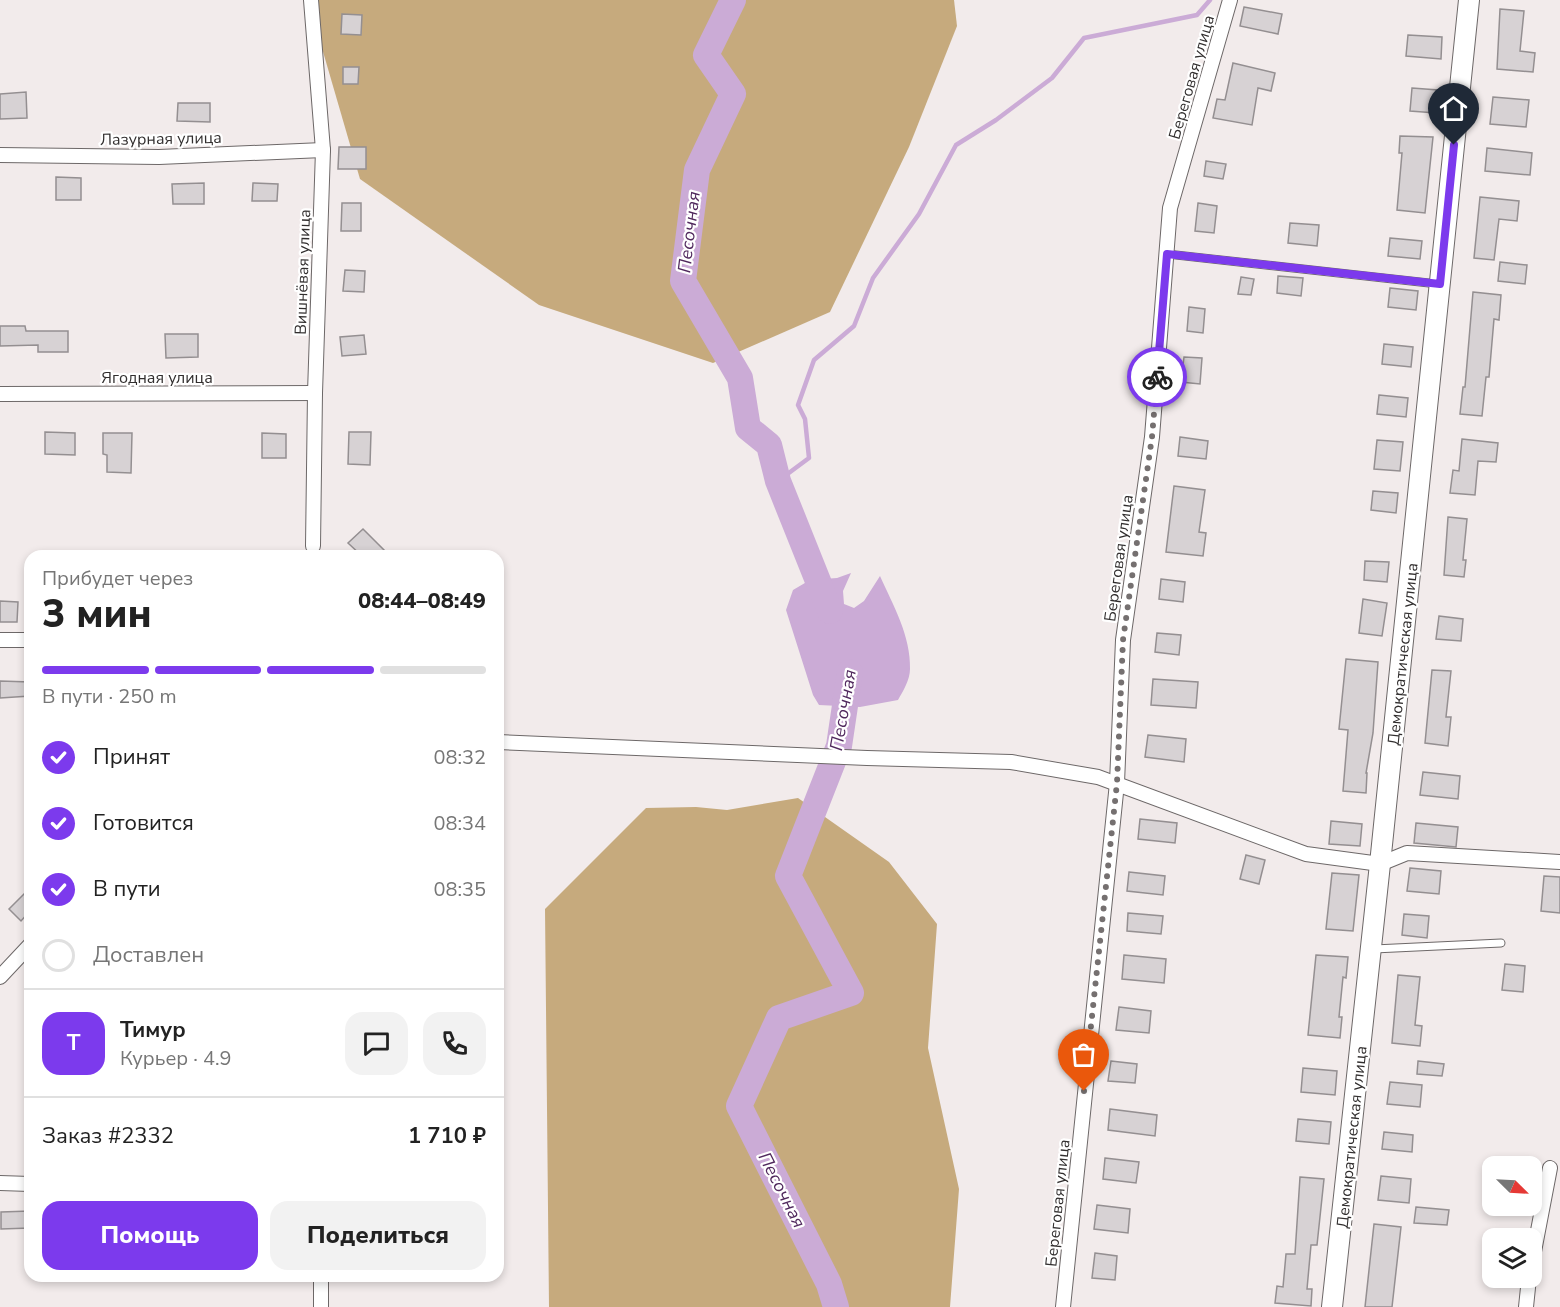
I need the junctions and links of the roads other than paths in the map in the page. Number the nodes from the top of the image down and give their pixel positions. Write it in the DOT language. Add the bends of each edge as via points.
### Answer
graph roads {
  1 [pos="311,0"];
  2 [pos="1230,0"];
  3 [pos="1469,0"];
  4 [pos="323,150"];
  5 [pos="0,155"];
  6 [pos="1167,254"];
  7 [pos="1440,284"];
  8 [pos="315,393"];
  9 [pos="0,394"];
  10 [pos="318,550"];
  11 [pos="0,640"];
  12 [pos="24,640"];
  13 [pos="504,742"];
  14 [pos="1117,783"];
  15 [pos="1560,862"];
  16 [pos="1380,864"];
  17 [pos="1501,943"];
  18 [pos="1371,949"];
  19 [pos="24,951"];
  20 [pos="0,977"];
  21 [pos="1550,1168"];
  22 [pos="0,1183"];
  23 [pos="24,1184"];
  24 [pos="1539,1228"];
  25 [pos="321,1282"];
  26 [pos="1528,1288"];
  27 [pos="321,1307"];
  28 [pos="1063,1307"];
  29 [pos="1332,1307"];
  30 [pos="1526,1307"];
  1 -- 4 [label="street, Вишнёвая улица"];
  2 -- 6 [label="street, Береговая улица" via="1170,208"];
  3 -- 7 [label="street, Демократическая улица"];
  4 -- 5 [label="street, Лазурная улица" via="159,157"];
  4 -- 8 [label="street, Вишнёвая улица"];
  6 -- 7 [label="lane"];
  6 -- 14 [label="street, Береговая улица" via="1152,437 1123,640"];
  7 -- 16 [label="street, Демократическая улица"];
  8 -- 9 [label="street, Ягодная улица"];
  8 -- 10 [label="street, Вишнёвая улица"];
  11 -- 12 [label="street"];
  13 -- 14 [label="street" via="1011,762"];
  14 -- 16 [label="street" via="1306,854"];
  14 -- 28 [label="street, Береговая улица"];
  15 -- 16 [label="street" via="1407,853"];
  16 -- 18 [label="street, Демократическая улица"];
  17 -- 18 [label="lane"];
  18 -- 29 [label="street, Демократическая улица"];
  19 -- 20 [label="street"];
  21 -- 24 [label="street"];
  22 -- 23 [label="street"];
  25 -- 27 [label="street"];
  26 -- 30 [label="street"];
}
